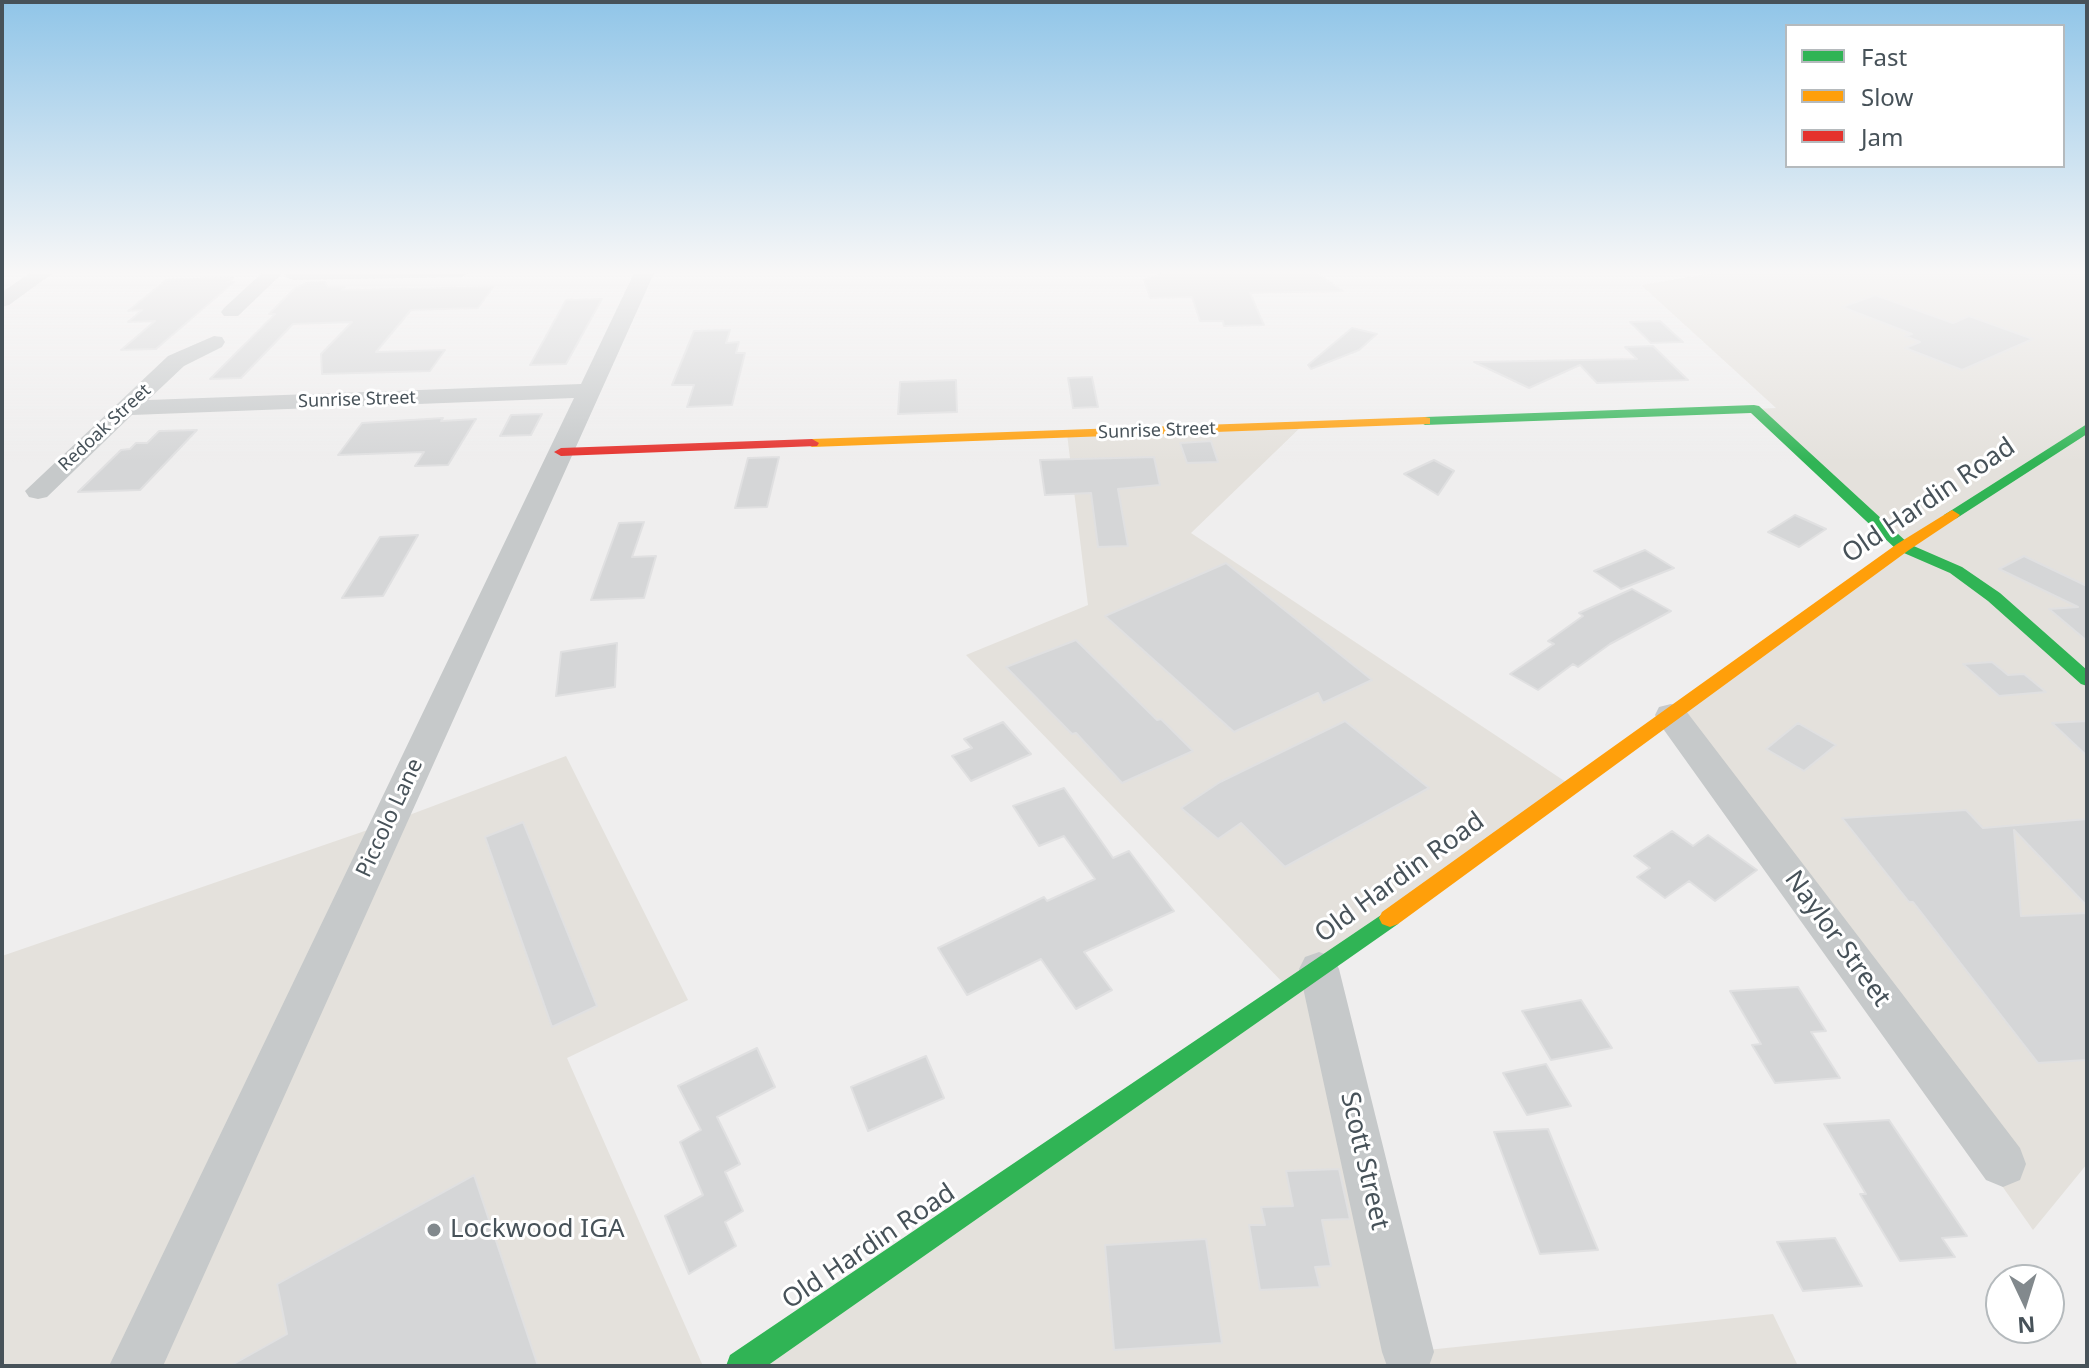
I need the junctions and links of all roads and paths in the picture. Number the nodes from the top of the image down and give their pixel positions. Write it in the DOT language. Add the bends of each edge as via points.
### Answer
graph roads {
  1 [pos="615,335"];
  2 [pos="214,342"];
  3 [pos="589,391"];
  4 [pos="126,408"];
  5 [pos="2087,428"];
  6 [pos="561,452"];
  7 [pos="38,491"];
  8 [pos="1903,547"];
  9 [pos="2087,680"];
  10 [pos="1671,715"];
  11 [pos="1319,969"];
  12 [pos="2003,1164"];
  13 [pos="1408,1352"];
  14 [pos="136,1366"];
  15 [pos="741,1366"];
  1 -- 3 [label="street, Piccolo Lane"];
  2 -- 4 [label="street, Redoak Street" via="176,361"];
  3 -- 4 [label="street, Sunrise Street"];
  3 -- 6 [label="street, Piccolo Lane"];
  4 -- 7 [label="street, Redoak Street"];
  5 -- 8 [label="street, Old Hardin Road"];
  6 -- 8 [label="street, Sunrise Street" via="1754,409"];
  6 -- 14 [label="street, Piccolo Lane"];
  8 -- 9 [label="street" via="1956,570 1981,588"];
  8 -- 10 [label="street, Old Hardin Road"];
  10 -- 11 [label="street, Old Hardin Road"];
  10 -- 12 [label="street, Naylor Street"];
  11 -- 13 [label="street, Scott Street"];
  11 -- 15 [label="street, Old Hardin Road"];
}
